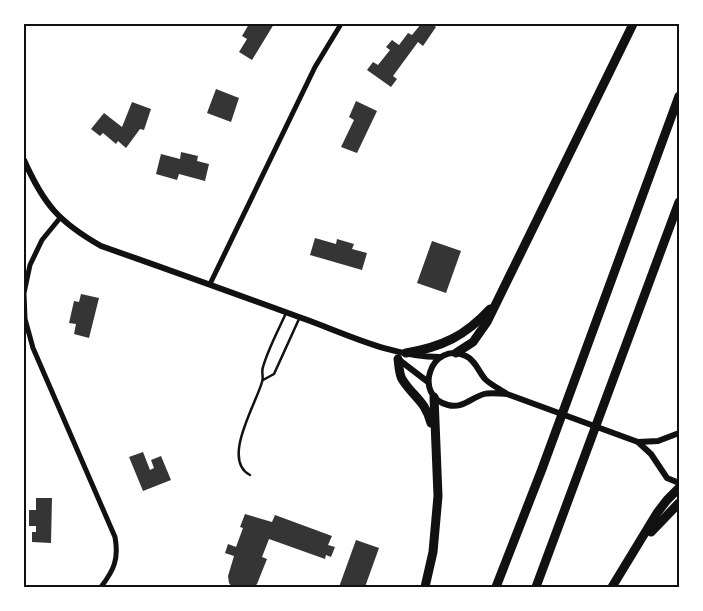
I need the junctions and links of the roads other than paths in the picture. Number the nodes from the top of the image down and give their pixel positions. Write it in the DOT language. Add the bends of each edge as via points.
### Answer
graph roads {
  1 [pos="341,24"];
  2 [pos="633,24"];
  3 [pos="679,96"];
  4 [pos="24,160"];
  5 [pos="679,202"];
  6 [pos="60,218"];
  7 [pos="210,284"];
  8 [pos="497,302"];
  9 [pos="286,312"];
  10 [pos="300,317"];
  11 [pos="387,350"];
  12 [pos="406,353"];
  13 [pos="456,353"];
  14 [pos="440,357"];
  15 [pos="398,359"];
  16 [pos="263,380"];
  17 [pos="428,382"];
  18 [pos="507,394"];
  19 [pos="434,396"];
  20 [pos="679,433"];
  21 [pos="436,441"];
  22 [pos="638,442"];
  23 [pos="250,475"];
  24 [pos="679,483"];
  25 [pos="679,488"];
  26 [pos="679,503"];
  27 [pos="640,543"];
  28 [pos="101,587"];
  29 [pos="425,587"];
  30 [pos="496,587"];
  31 [pos="536,587"];
  32 [pos="612,587"];
  1 -- 7 [label="street" via="315,67"];
  2 -- 8 [label="highway"];
  3 -- 30 [label="highway"];
  4 -- 6 [label="street" via="36,187"];
  5 -- 31 [label="highway"];
  6 -- 7 [label="street" via="102,246"];
  6 -- 28 [label="street" via="42,240 30,265 24,292 25,319 33,348 115,537 116,562"];
  7 -- 9 [label="street"];
  8 -- 12 [label="highway" via="462,335 443,344"];
  8 -- 13 [label="highway" via="473,342"];
  9 -- 10 [label="street"];
  9 -- 16 [label="lane" via="262,369"];
  10 -- 11 [label="street"];
  10 -- 16 [label="lane" via="274,374"];
  11 -- 12 [label="street"];
  11 -- 15 [label="street"];
  12 -- 14 [label="street"];
  13 -- 14 [label="street"];
  13 -- 18 [label="street" via="469,358 484,378"];
  14 -- 17 [label="street" via="431,367"];
  15 -- 17 [label="street"];
  15 -- 21 [label="highway" via="401,378 429,414"];
  16 -- 23 [label="lane" via="240,444 241,468"];
  17 -- 19 [label="street"];
  18 -- 19 [label="street" via="484,394 456,406 441,402"];
  18 -- 22 [label="street"];
  19 -- 21 [label="highway"];
  20 -- 22 [label="street" via="658,441"];
  21 -- 29 [label="highway" via="438,496"];
  22 -- 24 [label="street" via="668,478"];
  25 -- 27 [label="highway" via="666,502"];
  26 -- 27 [label="highway"];
  27 -- 32 [label="highway"];
}
